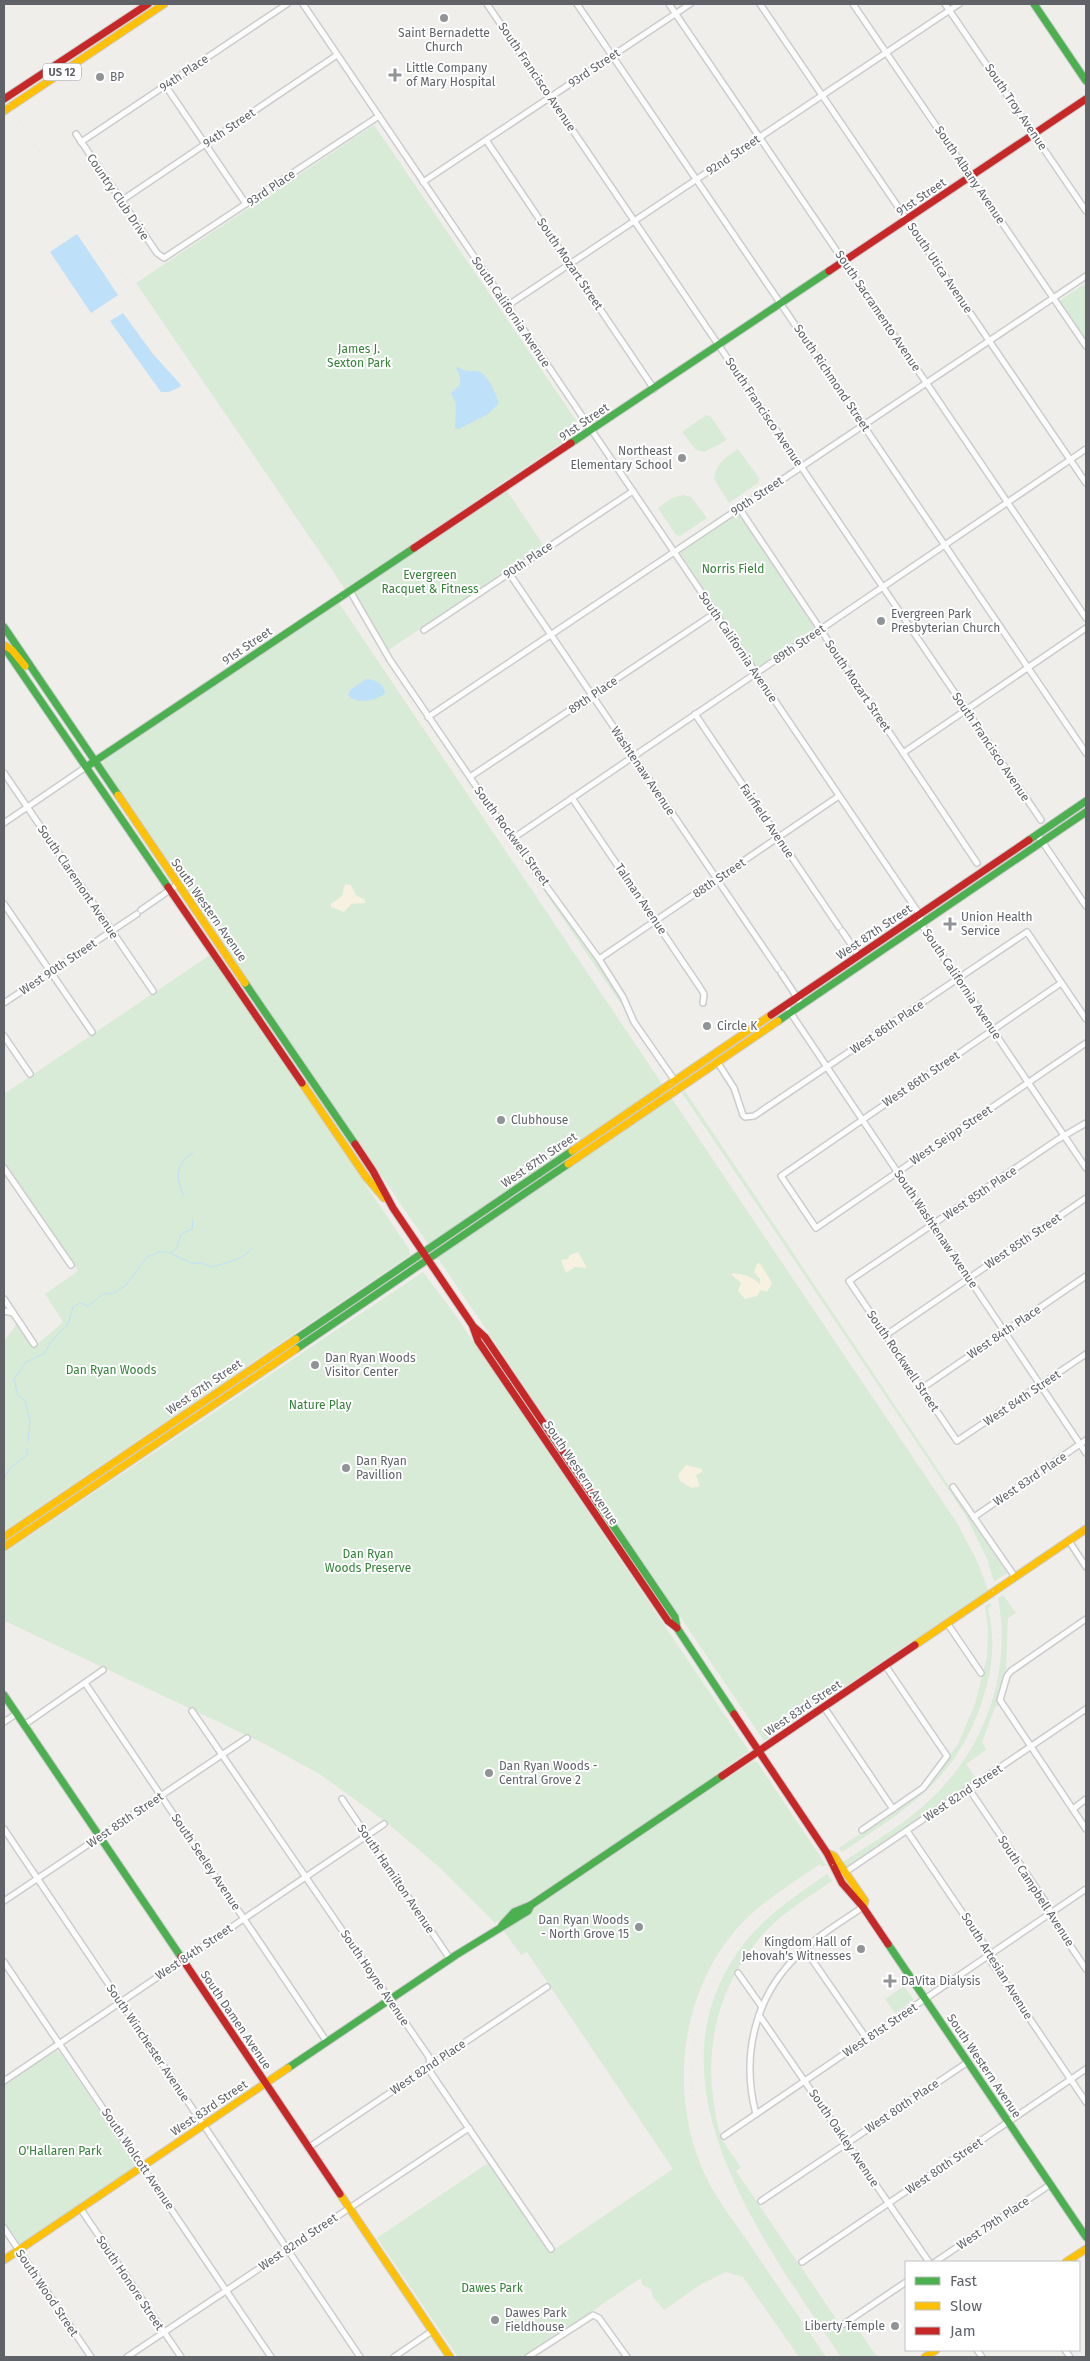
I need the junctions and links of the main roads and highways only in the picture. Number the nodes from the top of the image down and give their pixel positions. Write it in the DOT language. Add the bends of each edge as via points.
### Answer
graph roads {
  1 [pos="148,4"];
  2 [pos="164,4"];
  3 [pos="1034,4"];
  4 [pos="1086,81"];
  5 [pos="4,99"];
  6 [pos="1086,99"];
  7 [pos="4,110"];
  8 [pos="4,627"];
  9 [pos="4,646"];
  10 [pos="38,678"];
  11 [pos="94,762"];
  12 [pos="86,767"];
  13 [pos="1086,801"];
  14 [pos="1086,812"];
  15 [pos="743,1035"];
  16 [pos="747,1042"];
  17 [pos="393,1208"];
  18 [pos="423,1252"];
  19 [pos="428,1260"];
  20 [pos="1086,1529"];
  21 [pos="4,1537"];
  22 [pos="4,1547"];
  23 [pos="4,1695"];
  24 [pos="759,1751"];
  25 [pos="265,2084"];
  26 [pos="1086,2237"];
  27 [pos="1086,2249"];
  28 [pos="4,2260"];
  29 [pos="1068,2261"];
  30 [pos="450,2357"];
  1 -- 5 [label="main road, US 12"];
  2 -- 7 [label="main road, US 12"];
  3 -- 4 [label="main road"];
  6 -- 11 [label="main road, 91st Street"];
  8 -- 10 [label="main road, South Western Avenue"];
  9 -- 10 [label="main road" via="12,650"];
  9 -- 12 [label="main road, South Western Avenue"];
  10 -- 11 [label="main road, South Western Avenue"];
  11 -- 12 [label="main road, 91st Street"];
  11 -- 17 [label="main road, South Western Avenue" via="373,1171"];
  12 -- 17 [label="main road, South Western Avenue" via="366,1177"];
  13 -- 15 [label="main road, West 87th Street"];
  14 -- 16 [label="main road, West 87th Street"];
  15 -- 16 [label="main road"];
  15 -- 18 [label="main road, West 87th Street"];
  16 -- 19 [label="main road, West 87th Street"];
  17 -- 18 [label="main road, South Western Avenue"];
  18 -- 19 [label="main road, South Western Avenue"];
  18 -- 21 [label="main road, West 87th Street"];
  19 -- 22 [label="main road, West 87th Street"];
  19 -- 24 [label="main road, South Western Avenue" via="473,1326 478,1341"];
  20 -- 24 [label="main road, West 83rd Street"];
  23 -- 25 [label="main road, South Damen Avenue"];
  24 -- 25 [label="main road, West 83rd Street" via="531,1905 528,1911 450,1959"];
  24 -- 26 [label="main road, South Western Avenue" via="827,1853 828,1860 864,1900 863,1907"];
  25 -- 28 [label="main road, West 83rd Street"];
  25 -- 30 [label="main road, South Damen Avenue"];
  27 -- 29 [label="main road"];
}
